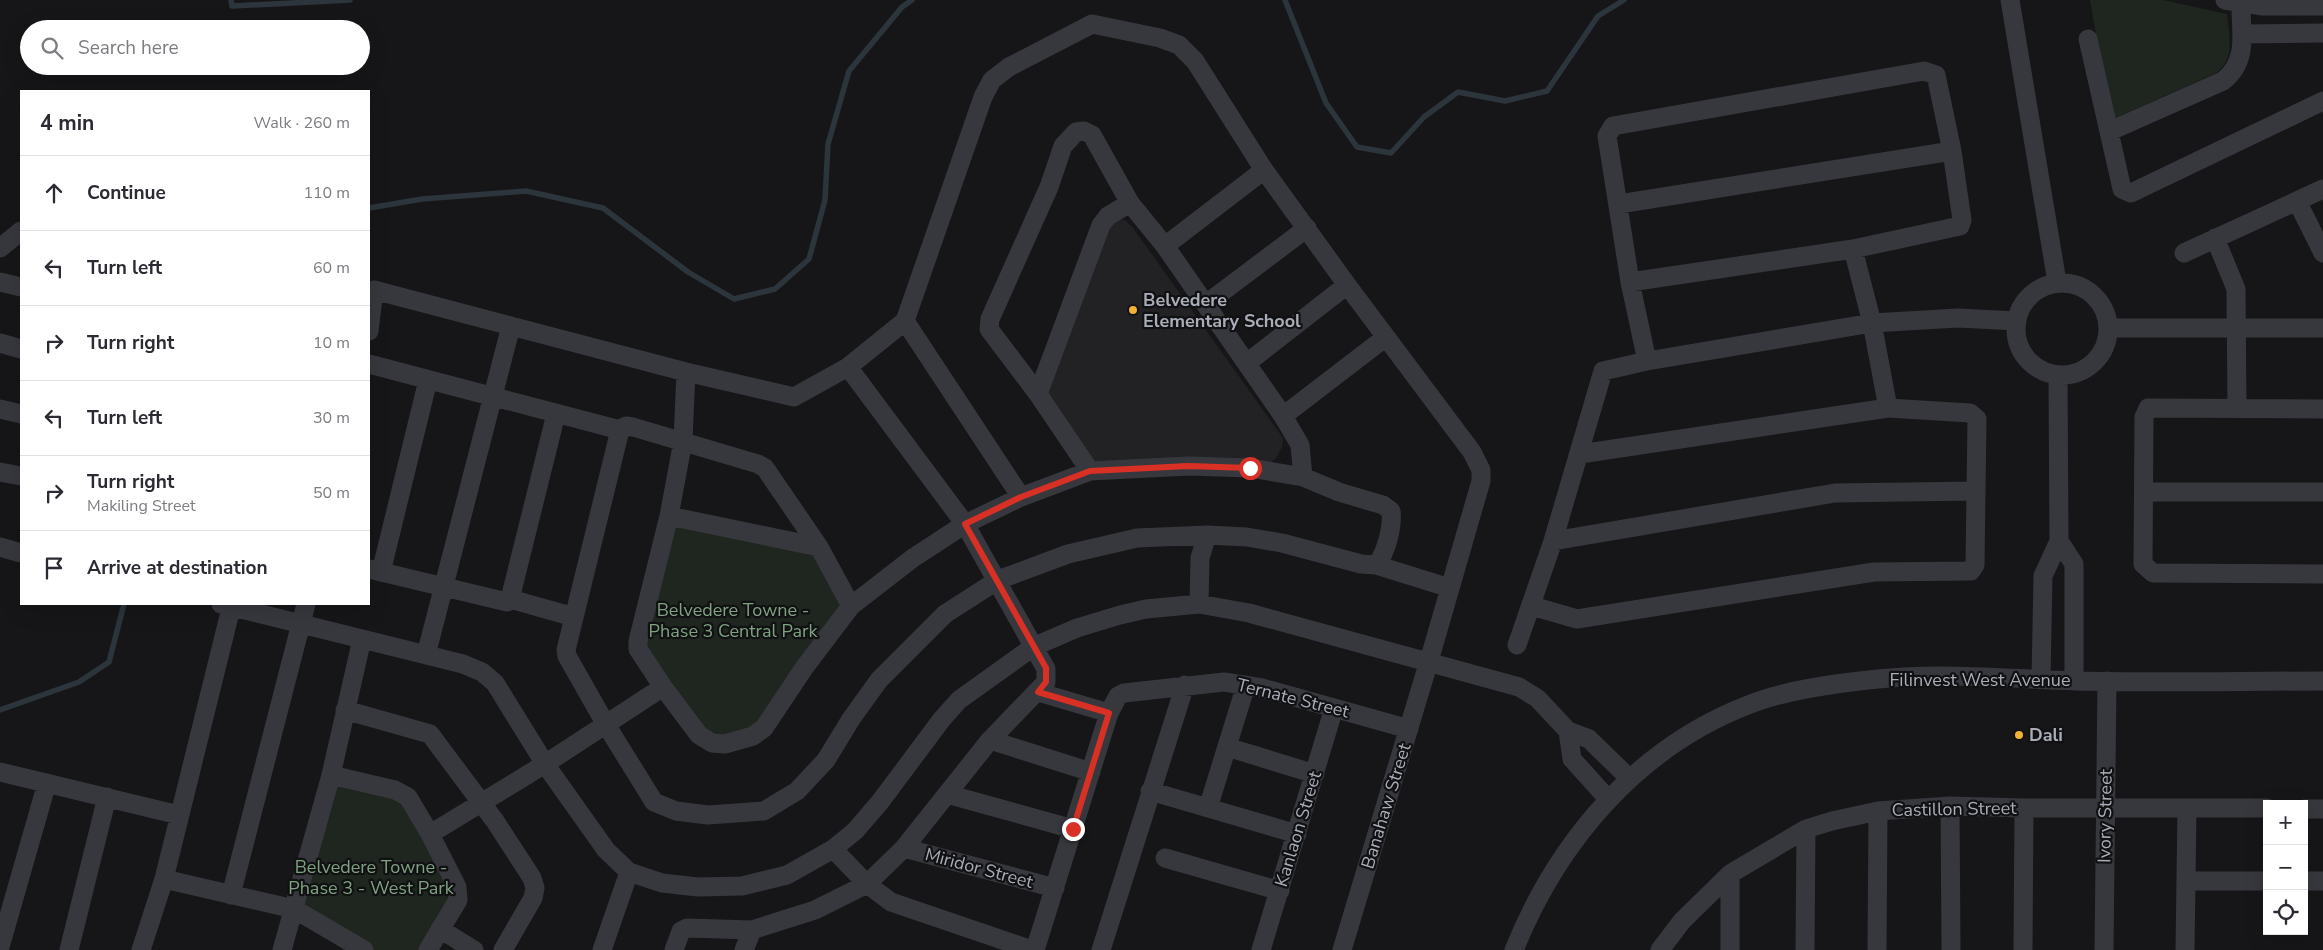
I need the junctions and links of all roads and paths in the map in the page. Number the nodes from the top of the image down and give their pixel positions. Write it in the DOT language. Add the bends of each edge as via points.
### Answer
graph roads {
  1 [pos="2235,1"];
  2 [pos="2312,4"];
  3 [pos="2011,5"];
  4 [pos="2323,33"];
  5 [pos="2242,34"];
  6 [pos="2088,39"];
  7 [pos="2323,101"];
  8 [pos="2110,131"];
  9 [pos="1952,151"];
  10 [pos="1264,170"];
  11 [pos="2323,189"];
  12 [pos="2297,201"];
  13 [pos="1130,203"];
  14 [pos="1619,204"];
  15 [pos="1307,228"];
  16 [pos="20,232"];
  17 [pos="2215,238"];
  18 [pos="1165,246"];
  19 [pos="0,248"];
  20 [pos="1853,249"];
  21 [pos="2184,253"];
  22 [pos="2323,253"];
  23 [pos="0,282"];
  24 [pos="1630,282"];
  25 [pos="2057,282"];
  26 [pos="1347,285"];
  27 [pos="20,287"];
  28 [pos="372,290"];
  29 [pos="1206,304"];
  30 [pos="370,318"];
  31 [pos="905,321"];
  32 [pos="2017,321"];
  33 [pos="1872,323"];
  34 [pos="511,326"];
  35 [pos="2108,328"];
  36 [pos="2323,328"];
  37 [pos="2236,329"];
  38 [pos="1386,337"];
  39 [pos="0,343"];
  40 [pos="20,349"];
  41 [pos="1646,361"];
  42 [pos="1247,363"];
  43 [pos="370,364"];
  44 [pos="848,367"];
  45 [pos="686,372"];
  46 [pos="2058,376"];
  47 [pos="428,380"];
  48 [pos="1038,394"];
  49 [pos="493,398"];
  50 [pos="1888,408"];
  51 [pos="2237,408"];
  52 [pos="0,409"];
  53 [pos="2323,409"];
  54 [pos="20,414"];
  55 [pos="556,414"];
  56 [pos="1283,416"];
  57 [pos="620,430"];
  58 [pos="683,441"];
  59 [pos="1580,454"];
  60 [pos="1090,471"];
  61 [pos="0,472"];
  62 [pos="20,476"];
  63 [pos="1304,477"];
  64 [pos="1975,491"];
  65 [pos="2144,492"];
  66 [pos="2323,492"];
  67 [pos="1021,497"];
  68 [pos="669,516"];
  69 [pos="965,524"];
  70 [pos="1207,535"];
  71 [pos="1553,540"];
  72 [pos="2059,541"];
  73 [pos="0,547"];
  74 [pos="819,547"];
  75 [pos="20,552"];
  76 [pos="1376,565"];
  77 [pos="375,570"];
  78 [pos="2323,574"];
  79 [pos="998,580"];
  80 [pos="444,587"];
  81 [pos="1450,588"];
  82 [pos="510,598"];
  83 [pos="1199,604"];
  84 [pos="228,605"];
  85 [pos="306,605"];
  86 [pos="851,606"];
  87 [pos="1532,606"];
  88 [pos="574,617"];
  89 [pos="301,624"];
  90 [pos="362,639"];
  91 [pos="1517,645"];
  92 [pos="1034,647"];
  93 [pos="426,655"];
  94 [pos="1429,661"];
  95 [pos="2040,679"];
  96 [pos="2074,681"];
  97 [pos="2107,681"];
  98 [pos="2323,681"];
  99 [pos="1185,685"];
  100 [pos="1246,685"];
  101 [pos="663,687"];
  102 [pos="1038,692"];
  103 [pos="1334,708"];
  104 [pos="346,710"];
  105 [pos="1109,713"];
  106 [pos="605,723"];
  107 [pos="1409,729"];
  108 [pos="1568,731"];
  109 [pos="990,740"];
  110 [pos="1227,747"];
  111 [pos="545,764"];
  112 [pos="0,772"];
  113 [pos="1090,772"];
  114 [pos="1315,774"];
  115 [pos="330,775"];
  116 [pos="1629,778"];
  117 [pos="46,783"];
  118 [pos="1150,791"];
  119 [pos="947,794"];
  120 [pos="108,797"];
  121 [pos="1608,799"];
  122 [pos="482,802"];
  123 [pos="1950,806"];
  124 [pos="2105,807"];
  125 [pos="1208,808"];
  126 [pos="2024,808"];
  127 [pos="2187,808"];
  128 [pos="2263,808"];
  129 [pos="2308,808"];
  130 [pos="2323,809"];
  131 [pos="1878,811"];
  132 [pos="179,815"];
  133 [pos="1073,829"];
  134 [pos="1806,830"];
  135 [pos="430,834"];
  136 [pos="1297,834"];
  137 [pos="904,848"];
  138 [pos="833,849"];
  139 [pos="1165,858"];
  140 [pos="629,872"];
  141 [pos="1730,874"];
  142 [pos="164,879"];
  143 [pos="2186,881"];
  144 [pos="2263,881"];
  145 [pos="2308,881"];
  146 [pos="2323,881"];
  147 [pos="867,884"];
  148 [pos="1055,888"];
  149 [pos="1280,891"];
  150 [pos="231,894"];
  151 [pos="294,909"];
  152 [pos="440,929"];
  153 [pos="752,930"];
  154 [pos="0,947"];
  155 [pos="69,950"];
  156 [pos="141,950"];
  157 [pos="282,950"];
  158 [pos="364,950"];
  159 [pos="428,950"];
  160 [pos="474,950"];
  161 [pos="503,950"];
  162 [pos="602,950"];
  163 [pos="674,950"];
  164 [pos="744,950"];
  165 [pos="1034,950"];
  166 [pos="1101,950"];
  167 [pos="1261,950"];
  168 [pos="1342,950"];
  169 [pos="1514,950"];
  170 [pos="1660,950"];
  171 [pos="1730,950"];
  172 [pos="1805,950"];
  173 [pos="1877,950"];
  174 [pos="1951,950"];
  175 [pos="2023,950"];
  176 [pos="2104,950"];
  177 [pos="2185,950"];
  1 -- 2 [label="street" via="2263,6"];
  1 -- 5 [label="street"];
  3 -- 25 [label="street"];
  4 -- 5 [label="street"];
  5 -- 8 [label="street" via="2237,67 2223,81"];
  6 -- 8 [label="street"];
  7 -- 8 [label="street" via="2131,193 2122,189"];
  9 -- 14 [label="street"];
  9 -- 14 [label="street" via="1936,75 1924,71 1613,126 1608,136"];
  9 -- 20 [label="street" via="1962,220 1960,226"];
  10 -- 15 [label="street"];
  10 -- 18 [label="street"];
  10 -- 31 [label="street" via="1195,62 1179,44 1098,24 1086,26 1008,67 987,88"];
  11 -- 12 [label="street"];
  12 -- 17 [label="street"];
  12 -- 22 [label="street"];
  13 -- 18 [label="street"];
  13 -- 48 [label="street" via="1108,216 1101,225"];
  13 -- 48 [label="street" via="1092,136 1076,132 1063,146 1049,187 990,319 989,329"];
  14 -- 24 [label="street"];
  15 -- 26 [label="street"];
  15 -- 29 [label="street"];
  16 -- 19 [label="street"];
  17 -- 21 [label="street"];
  17 -- 37 [label="street" via="2236,289"];
  18 -- 29 [label="street"];
  20 -- 24 [label="street"];
  20 -- 33 [label="street"];
  23 -- 27 [label="street"];
  24 -- 41 [label="street"];
  25 -- 32 [label="street" via="2030,296"];
  25 -- 35 [label="street" via="2075,284 2088,290 2099,300"];
  26 -- 38 [label="street"];
  26 -- 42 [label="street"];
  28 -- 30 [label="street"];
  28 -- 34 [label="street"];
  29 -- 42 [label="street"];
  31 -- 44 [label="street"];
  31 -- 67 [label="street"];
  32 -- 33 [label="street" via="1958,318"];
  32 -- 46 [label="street" via="2016,339 2021,351 2040,370"];
  33 -- 41 [label="street"];
  33 -- 50 [label="street"];
  34 -- 45 [label="street"];
  34 -- 49 [label="street"];
  35 -- 37 [label="street"];
  35 -- 46 [label="street" via="2106,342 2092,364 2080,371"];
  36 -- 37 [label="street"];
  37 -- 51 [label="street"];
  38 -- 56 [label="street"];
  38 -- 81 [label="street, Banahaw Street" via="1472,452 1481,470 1481,481"];
  39 -- 40 [label="street"];
  41 -- 59 [label="street" via="1603,371"];
  42 -- 56 [label="street"];
  43 -- 47 [label="street"];
  44 -- 45 [label="street" via="794,397"];
  44 -- 69 [label="street"];
  45 -- 58 [label="street"];
  46 -- 72 [label="street"];
  47 -- 49 [label="street"];
  47 -- 77 [label="street"];
  48 -- 60 [label="street"];
  49 -- 55 [label="street"];
  49 -- 80 [label="street"];
  50 -- 59 [label="street"];
  50 -- 64 [label="street" via="1970,413 1977,419"];
  51 -- 53 [label="street"];
  51 -- 65 [label="street" via="2148,408 2144,417"];
  52 -- 54 [label="street"];
  55 -- 57 [label="street"];
  55 -- 82 [label="street"];
  56 -- 63 [label="street" via="1300,445"];
  57 -- 58 [label="street" via="626,426 633,427"];
  57 -- 88 [label="street"];
  58 -- 68 [label="street"];
  58 -- 74 [label="street" via="765,468"];
  59 -- 71 [label="street"];
  60 -- 63 [label="street" via="1188,466 1250,468"];
  60 -- 67 [label="street"];
  61 -- 62 [label="street"];
  63 -- 76 [label="street" via="1391,511 1391,524"];
  64 -- 71 [label="street" via="1835,493"];
  64 -- 87 [label="street" via="1974,565 1971,571 1874,572 1577,619"];
  65 -- 66 [label="street"];
  65 -- 78 [label="street" via="2143,564 2153,574"];
  67 -- 69 [label="street"];
  68 -- 74 [label="street"];
  68 -- 101 [label="street" via="638,641 638,649"];
  69 -- 79 [label="street"];
  69 -- 86 [label="street" via="913,558"];
  70 -- 76 [label="street" via="1282,543"];
  70 -- 79 [label="street" via="1137,538 1068,554"];
  70 -- 83 [label="street" via="1200,558"];
  71 -- 87 [label="street"];
  72 -- 95 [label="street" via="2043,576"];
  72 -- 96 [label="street" via="2074,564"];
  73 -- 75 [label="street"];
  74 -- 86 [label="street"];
  76 -- 81 [label="street"];
  77 -- 80 [label="street"];
  79 -- 92 [label="street"];
  79 -- 106 [label="street" via="945,614 879,680 821,766 797,791 764,811 708,815 676,811 654,802"];
  80 -- 82 [label="street" via="503,602"];
  80 -- 93 [label="street"];
  81 -- 94 [label="street, Banahaw Street"];
  82 -- 88 [label="street"];
  83 -- 92 [label="street" via="1120,615 1076,628"];
  83 -- 94 [label="street" via="1278,619"];
  84 -- 89 [label="street"];
  84 -- 132 [label="street"];
  85 -- 89 [label="street"];
  86 -- 101 [label="street" via="764,728 753,736 725,744 712,743 699,736"];
  87 -- 91 [label="street"];
  88 -- 106 [label="street" via="566,656"];
  89 -- 90 [label="street"];
  89 -- 150 [label="street"];
  90 -- 93 [label="street"];
  90 -- 104 [label="street"];
  92 -- 102 [label="street" via="1047,675"];
  92 -- 138 [label="street" via="959,700 880,802 855,831"];
  93 -- 111 [label="street" via="482,672 494,683"];
  94 -- 107 [label="street, Banahaw Street"];
  94 -- 108 [label="street" via="1528,691"];
  95 -- 96 [label="street, Filinvest West Avenue"];
  95 -- 116 [label="street, Filinvest West Avenue" via="1904,677 1795,692 1750,704 1700,726"];
  96 -- 97 [label="street, Filinvest West Avenue"];
  97 -- 98 [label="street, Filinvest West Avenue"];
  97 -- 124 [label="street, Ivory Street"];
  99 -- 100 [label="street, Ternate Street" via="1224,682"];
  99 -- 105 [label="street, Ternate Street" via="1131,691 1118,696"];
  99 -- 118 [label="street"];
  100 -- 103 [label="street, Ternate Street"];
  100 -- 110 [label="street"];
  101 -- 106 [label="street"];
  102 -- 105 [label="street"];
  102 -- 109 [label="street"];
  103 -- 107 [label="street, Ternate Street"];
  103 -- 114 [label="street, Kanlaon Street"];
  104 -- 115 [label="street"];
  104 -- 122 [label="street" via="430,734"];
  105 -- 113 [label="street"];
  106 -- 111 [label="street"];
  107 -- 168 [label="street, Banahaw Street"];
  108 -- 116 [label="street" via="1589,740"];
  108 -- 121 [label="street" via="1572,759"];
  109 -- 113 [label="street"];
  109 -- 119 [label="street"];
  110 -- 114 [label="street"];
  110 -- 125 [label="street"];
  111 -- 122 [label="street"];
  111 -- 140 [label="street" via="606,850"];
  112 -- 117 [label="street"];
  113 -- 133 [label="street"];
  114 -- 136 [label="street, Kanlaon Street"];
  115 -- 135 [label="street" via="395,790 408,797"];
  115 -- 151 [label="street"];
  116 -- 121 [label="street, Filinvest West Avenue"];
  117 -- 120 [label="street"];
  117 -- 154 [label="street"];
  118 -- 125 [label="street"];
  118 -- 166 [label="street"];
  119 -- 133 [label="street"];
  119 -- 137 [label="street"];
  120 -- 132 [label="street"];
  120 -- 155 [label="street"];
  121 -- 169 [label="street, Filinvest West Avenue" via="1552,872"];
  122 -- 135 [label="street"];
  122 -- 161 [label="street" via="532,878 535,888 534,898"];
  123 -- 126 [label="street, Castillon Street"];
  123 -- 131 [label="street, Castillon Street"];
  123 -- 174 [label="street"];
  124 -- 126 [label="street, Castillon Street"];
  124 -- 127 [label="street, Castillon Street"];
  124 -- 176 [label="street, Ivory Street"];
  125 -- 136 [label="street"];
  126 -- 175 [label="street"];
  127 -- 128 [label="street, Castillon Street"];
  127 -- 143 [label="street"];
  129 -- 130 [label="street"];
  131 -- 134 [label="street, Castillon Street"];
  131 -- 173 [label="street"];
  132 -- 142 [label="street"];
  133 -- 148 [label="street"];
  134 -- 141 [label="street, Castillon Street"];
  134 -- 172 [label="street"];
  135 -- 152 [label="street" via="458,886 458,900"];
  136 -- 149 [label="street, Kanlaon Street"];
  137 -- 147 [label="street"];
  137 -- 148 [label="street, Miridor Street"];
  138 -- 140 [label="street" via="786,875 742,886 698,887 662,883"];
  138 -- 147 [label="street"];
  139 -- 149 [label="street"];
  140 -- 162 [label="street"];
  141 -- 170 [label="street, Castillon Street" via="1682,921"];
  141 -- 171 [label="street"];
  142 -- 150 [label="street"];
  142 -- 156 [label="street"];
  143 -- 144 [label="street"];
  143 -- 177 [label="street"];
  145 -- 146 [label="street"];
  147 -- 153 [label="street" via="815,910"];
  147 -- 165 [label="street" via="891,902"];
  148 -- 165 [label="street"];
  149 -- 167 [label="street, Kanlaon Street"];
  150 -- 151 [label="street"];
  151 -- 157 [label="street"];
  151 -- 158 [label="street"];
  152 -- 159 [label="street"];
  152 -- 160 [label="street"];
  153 -- 163 [label="street" via="687,928 681,931"];
  153 -- 164 [label="street"];
}
